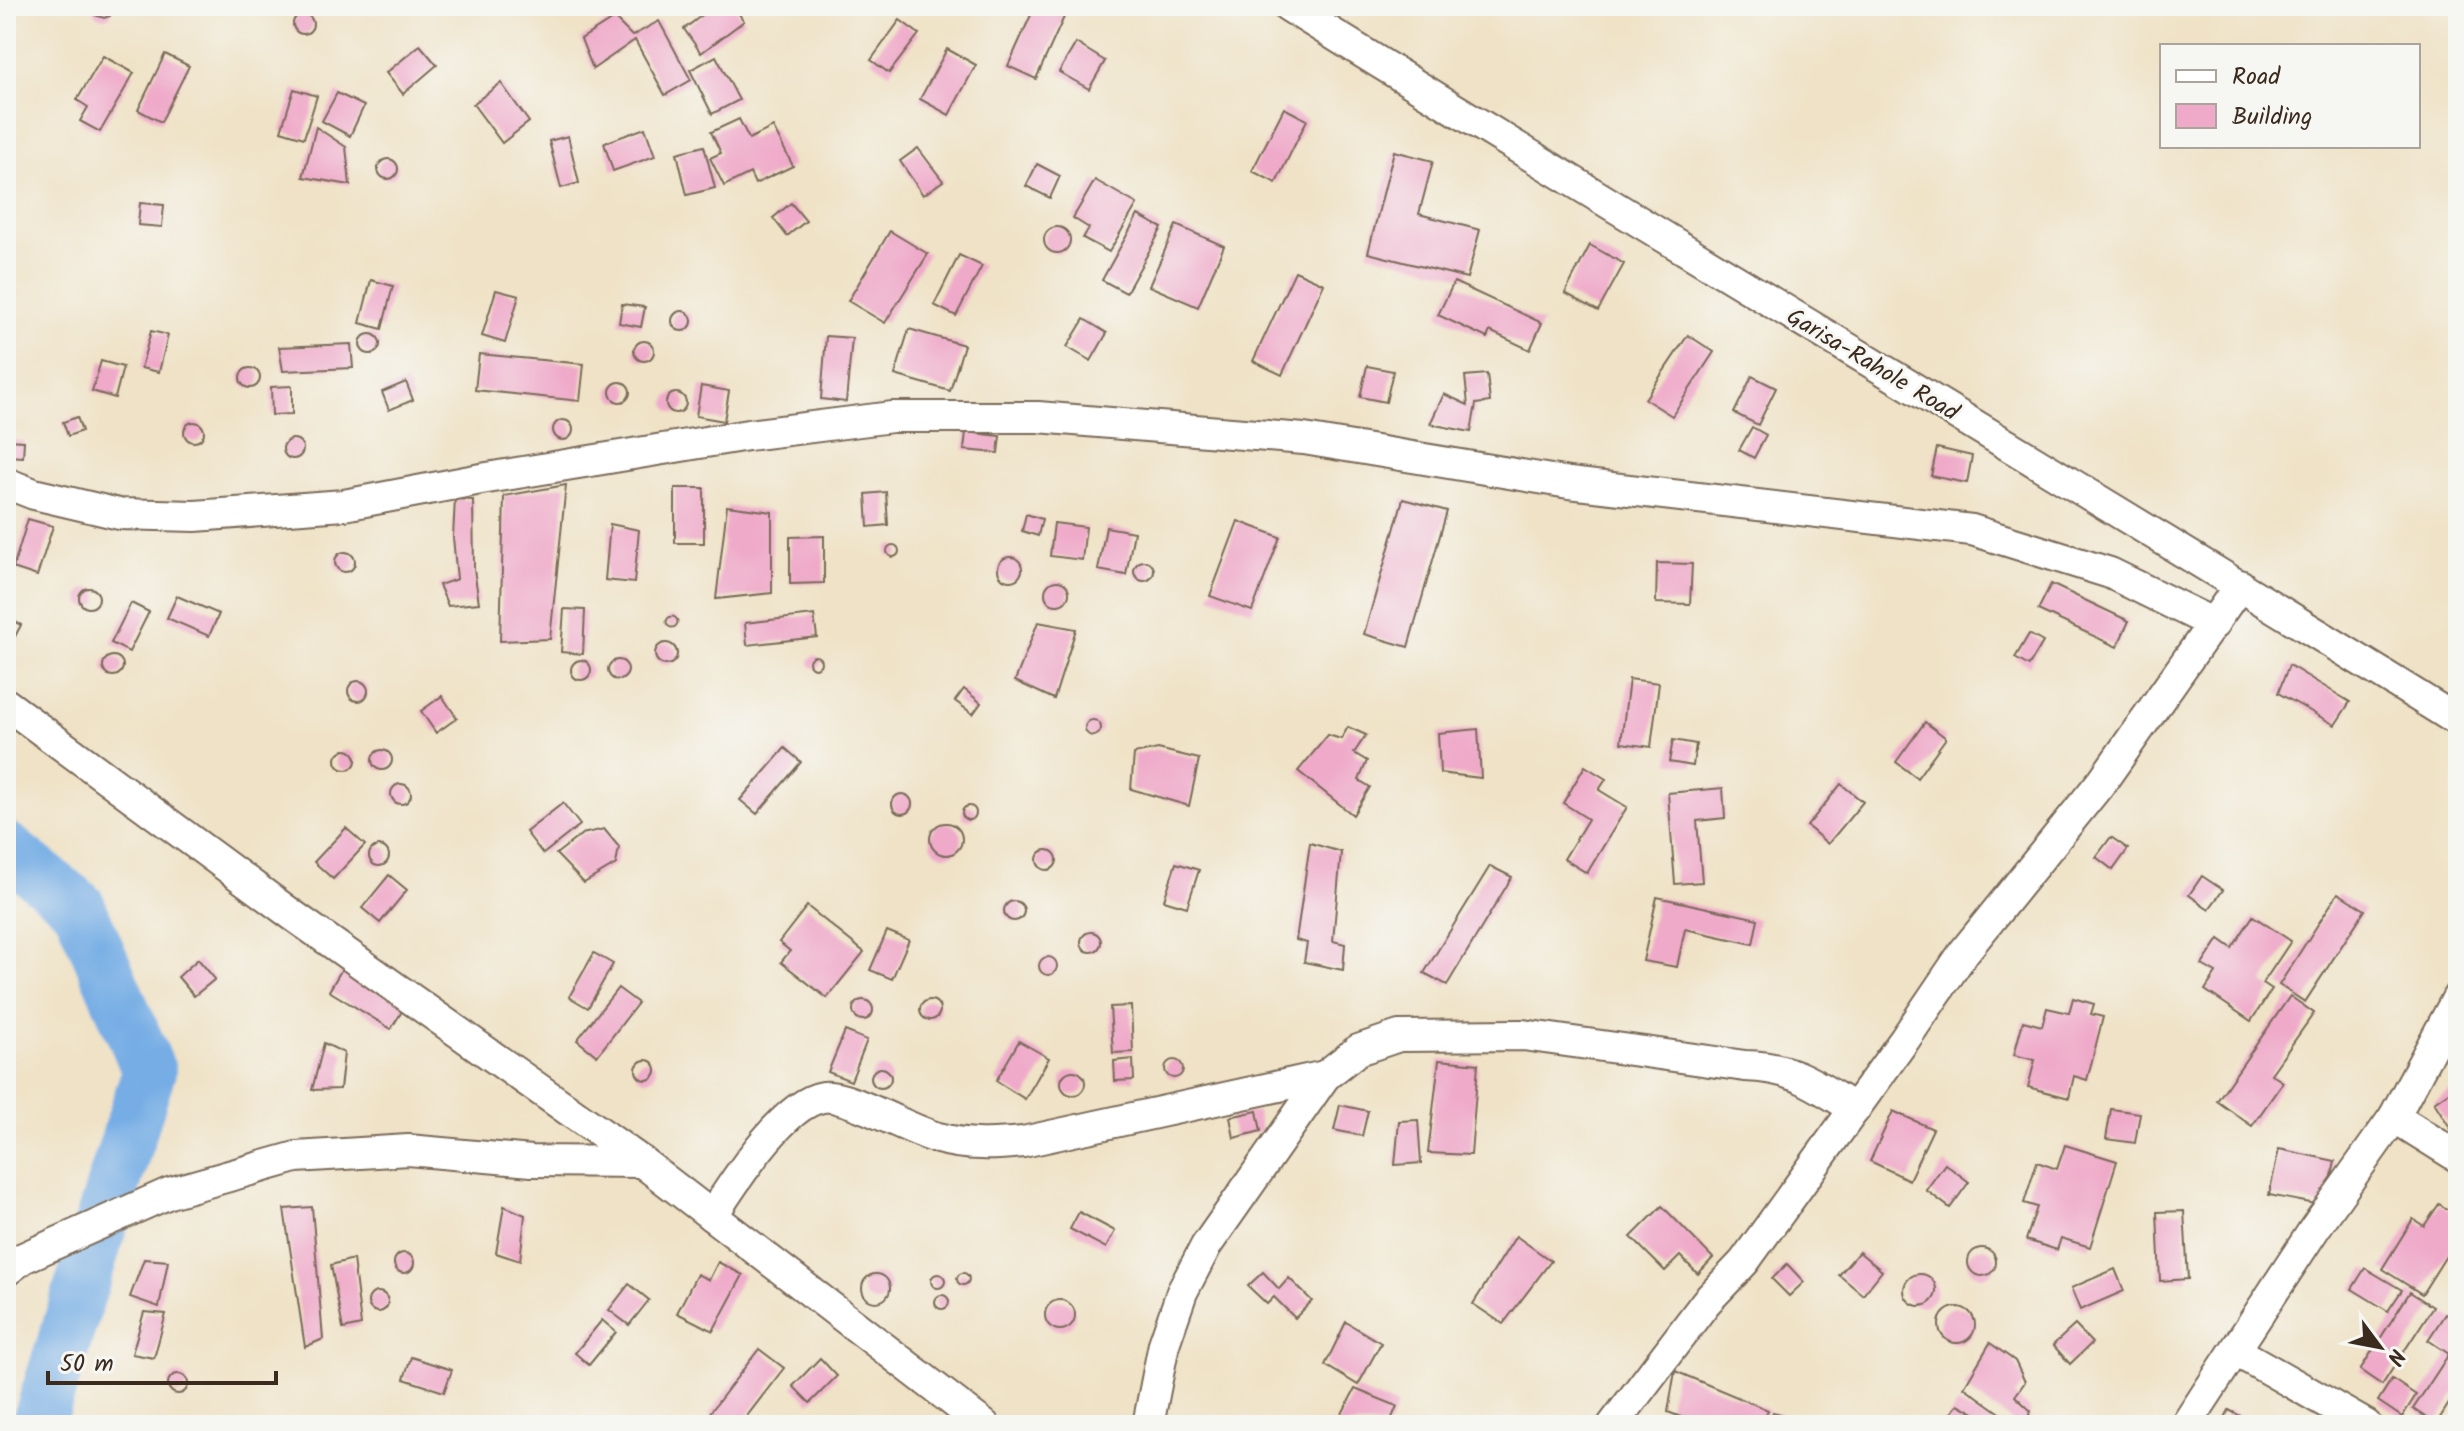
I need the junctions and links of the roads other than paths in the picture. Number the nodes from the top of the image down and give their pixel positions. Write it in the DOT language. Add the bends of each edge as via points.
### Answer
graph roads {
  1 [pos="1288,6"];
  2 [pos="6,483"];
  3 [pos="2240,585"];
  4 [pos="2214,624"];
  5 [pos="6,704"];
  6 [pos="2458,721"];
  7 [pos="2458,997"];
  8 [pos="1325,1076"];
  9 [pos="1855,1109"];
  10 [pos="2394,1117"];
  11 [pos="2458,1157"];
  12 [pos="642,1162"];
  13 [pos="712,1216"];
  14 [pos="6,1271"];
  15 [pos="2236,1351"];
  16 [pos="984,1425"];
  17 [pos="1148,1425"];
  18 [pos="1613,1425"];
  19 [pos="2186,1425"];
  20 [pos="2366,1425"];
  1 -- 3 [label="street, Garisa-Rahole Road"];
  2 -- 4 [label="street" via="119,514 195,516 344,505 748,435 892,417 1038,417 1304,439 1569,483 1972,530 2110,573"];
  3 -- 4 [label="street"];
  3 -- 6 [label="street, Garisa-Rahole Road"];
  4 -- 9 [label="street" via="2103,780 1964,952"];
  5 -- 12 [label="street"];
  7 -- 10 [label="street"];
  8 -- 9 [label="street" via="1358,1050 1399,1036 1523,1035 1773,1067 1802,1077"];
  8 -- 13 [label="street" via="1023,1142 981,1146 937,1138 854,1103 823,1096 772,1132"];
  8 -- 17 [label="street" via="1206,1246 1182,1292 1164,1344"];
  9 -- 18 [label="street" via="1744,1262 1706,1302"];
  10 -- 11 [label="street"];
  10 -- 15 [label="street"];
  12 -- 13 [label="street"];
  12 -- 14 [label="street" via="532,1161 408,1150 296,1157 169,1193 23,1258"];
  13 -- 16 [label="street"];
  15 -- 19 [label="street"];
  15 -- 20 [label="street"];
}
